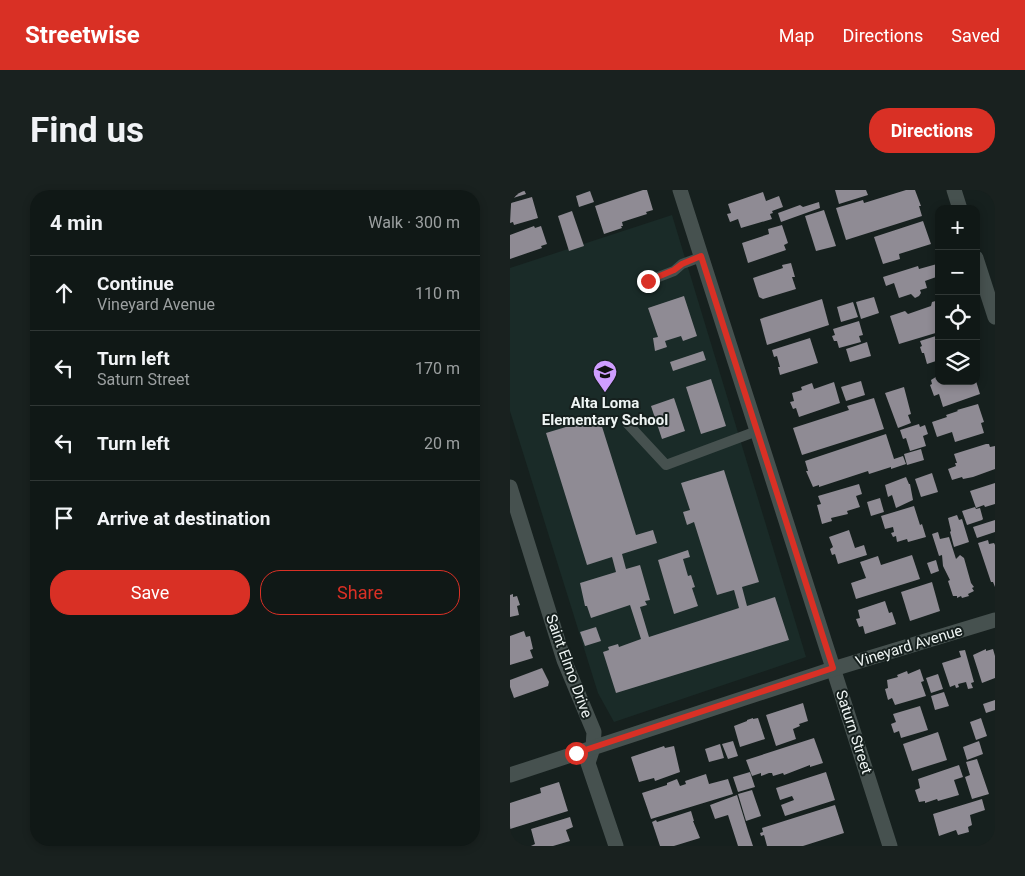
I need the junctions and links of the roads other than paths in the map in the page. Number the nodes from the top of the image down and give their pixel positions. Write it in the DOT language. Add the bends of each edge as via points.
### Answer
graph roads {
  1 [pos="680,190"];
  2 [pos="954,190"];
  3 [pos="959,205"];
  4 [pos="701,256"];
  5 [pos="980,270"];
  6 [pos="648,281"];
  7 [pos="995,317"];
  8 [pos="627,423"];
  9 [pos="757,431"];
  10 [pos="510,487"];
  11 [pos="995,620"];
  12 [pos="833,668"];
  13 [pos="593,748"];
  14 [pos="510,775"];
  15 [pos="616,846"];
  16 [pos="890,846"];
  1 -- 4 [label="street, Saturn Street"];
  2 -- 3 [label="street"];
  4 -- 6 [label="lane"];
  4 -- 9 [label="street, Saturn Street"];
  5 -- 7 [label="street"];
  8 -- 9 [label="lane" via="666,465"];
  9 -- 12 [label="street, Saturn Street"];
  10 -- 13 [label="street, Saint Elmo Drive" via="564,660 594,732"];
  11 -- 12 [label="street, Vineyard Avenue"];
  12 -- 13 [label="street, Vineyard Avenue"];
  12 -- 16 [label="street, Saturn Street"];
  13 -- 14 [label="street, Vineyard Avenue"];
  13 -- 15 [label="street, Saint Elmo Drive" via="588,763"];
}
